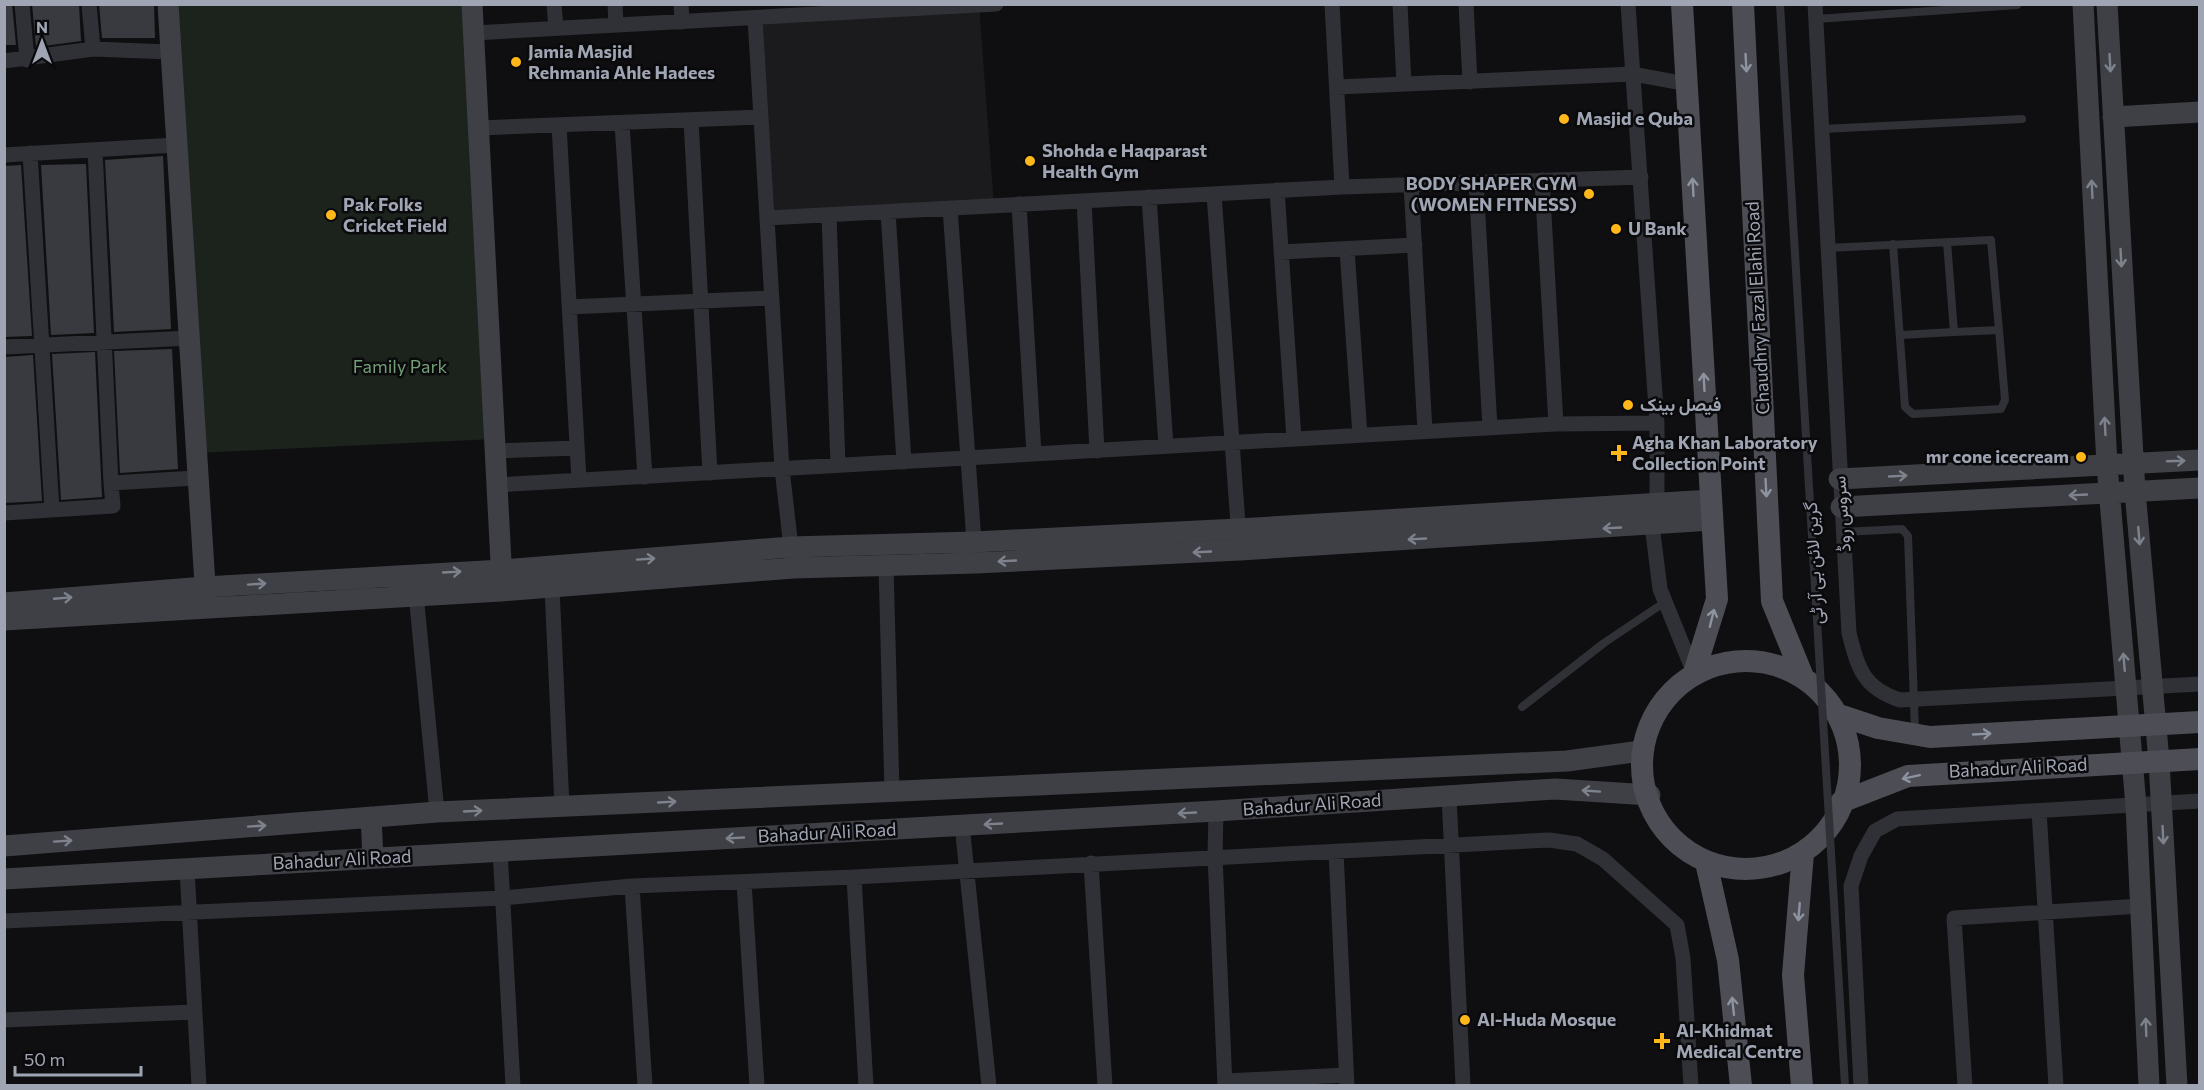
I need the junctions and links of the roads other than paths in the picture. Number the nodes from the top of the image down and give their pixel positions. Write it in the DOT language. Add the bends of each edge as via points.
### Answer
graph roads {
  1 [pos="22,4"];
  2 [pos="89,4"];
  3 [pos="168,4"];
  4 [pos="472,4"];
  5 [pos="554,4"];
  6 [pos="615,4"];
  7 [pos="681,4"];
  8 [pos="996,4"];
  9 [pos="1332,4"];
  10 [pos="1400,4"];
  11 [pos="1466,4"];
  12 [pos="1629,4"];
  13 [pos="1682,4"];
  14 [pos="1743,4"];
  15 [pos="1780,4"];
  16 [pos="1882,4"];
  17 [pos="2083,4"];
  18 [pos="2108,4"];
  19 [pos="2017,5"];
  20 [pos="945,6"];
  21 [pos="878,8"];
  22 [pos="814,9"];
  23 [pos="1816,12"];
  24 [pos="1882,15"];
  25 [pos="755,18"];
  26 [pos="681,22"];
  27 [pos="616,25"];
  28 [pos="556,28"];
  29 [pos="474,33"];
  30 [pos="93,49"];
  31 [pos="170,52"];
  32 [pos="27,60"];
  33 [pos="4,62"];
  34 [pos="1634,74"];
  35 [pos="1470,82"];
  36 [pos="1404,84"];
  37 [pos="1687,84"];
  38 [pos="1337,87"];
  39 [pos="2199,112"];
  40 [pos="761,117"];
  41 [pos="2113,117"];
  42 [pos="2022,118"];
  43 [pos="692,120"];
  44 [pos="622,123"];
  45 [pos="559,125"];
  46 [pos="478,128"];
  47 [pos="1823,129"];
  48 [pos="176,145"];
  49 [pos="95,150"];
  50 [pos="30,153"];
  51 [pos="4,155"];
  52 [pos="1641,177"];
  53 [pos="1542,180"];
  54 [pos="1476,182"];
  55 [pos="1412,184"];
  56 [pos="1342,187"];
  57 [pos="1277,190"];
  58 [pos="1214,194"];
  59 [pos="1149,197"];
  60 [pos="1084,201"];
  61 [pos="1019,204"];
  62 [pos="950,208"];
  63 [pos="888,212"];
  64 [pos="829,215"];
  65 [pos="767,218"];
  66 [pos="1947,242"];
  67 [pos="1893,244"];
  68 [pos="1415,246"];
  69 [pos="1828,248"];
  70 [pos="1347,249"];
  71 [pos="1281,252"];
  72 [pos="772,298"];
  73 [pos="701,300"];
  74 [pos="634,304"];
  75 [pos="569,307"];
  76 [pos="1999,330"];
  77 [pos="1954,332"];
  78 [pos="1901,335"];
  79 [pos="191,338"];
  80 [pos="105,341"];
  81 [pos="41,345"];
  82 [pos="4,347"];
  83 [pos="1657,423"];
  84 [pos="1556,424"];
  85 [pos="1490,428"];
  86 [pos="1425,431"];
  87 [pos="1360,435"];
  88 [pos="1294,439"];
  89 [pos="1230,443"];
  90 [pos="1166,446"];
  91 [pos="577,448"];
  92 [pos="1096,451"];
  93 [pos="495,452"];
  94 [pos="1034,454"];
  95 [pos="969,458"];
  96 [pos="2199,460"];
  97 [pos="904,462"];
  98 [pos="2133,462"];
  99 [pos="838,465"];
  100 [pos="2107,465"];
  101 [pos="782,469"];
  102 [pos="710,473"];
  103 [pos="196,477"];
  104 [pos="645,477"];
  105 [pos="1839,479"];
  106 [pos="579,480"];
  107 [pos="111,483"];
  108 [pos="496,485"];
  109 [pos="2199,488"];
  110 [pos="2134,491"];
  111 [pos="2109,493"];
  112 [pos="1657,502"];
  113 [pos="1840,507"];
  114 [pos="52,510"];
  115 [pos="1712,510"];
  116 [pos="4,513"];
  117 [pos="1652,525"];
  118 [pos="1843,532"];
  119 [pos="1239,539"];
  120 [pos="974,542"];
  121 [pos="791,547"];
  122 [pos="886,566"];
  123 [pos="502,570"];
  124 [pos="552,587"];
  125 [pos="501,591"];
  126 [pos="416,594"];
  127 [pos="206,597"];
  128 [pos="1665,602"];
  129 [pos="4,603"];
  130 [pos="4,620"];
  131 [pos="1694,673"];
  132 [pos="1803,677"];
  133 [pos="2199,684"];
  134 [pos="2126,687"];
  135 [pos="2153,687"];
  136 [pos="1914,699"];
  137 [pos="1522,707"];
  138 [pos="1842,716"];
  139 [pos="2199,722"];
  140 [pos="2156,724"];
  141 [pos="2128,725"];
  142 [pos="1915,735"];
  143 [pos="1641,751"];
  144 [pos="2199,759"];
  145 [pos="2159,761"];
  146 [pos="2131,762"];
  147 [pos="892,792"];
  148 [pos="1650,795"];
  149 [pos="1449,796"];
  150 [pos="2199,801"];
  151 [pos="1841,802"];
  152 [pos="2161,803"];
  153 [pos="2136,806"];
  154 [pos="562,807"];
  155 [pos="1216,811"];
  156 [pos="2038,811"];
  157 [pos="436,812"];
  158 [pos="371,818"];
  159 [pos="962,825"];
  160 [pos="1451,845"];
  161 [pos="4,846"];
  162 [pos="500,850"];
  163 [pos="1336,851"];
  164 [pos="1803,853"];
  165 [pos="1215,856"];
  166 [pos="373,858"];
  167 [pos="1706,862"];
  168 [pos="1091,863"];
  169 [pos="187,869"];
  170 [pos="966,870"];
  171 [pos="854,877"];
  172 [pos="4,879"];
  173 [pos="744,882"];
  174 [pos="632,886"];
  175 [pos="502,898"];
  176 [pos="2141,906"];
  177 [pos="2045,913"];
  178 [pos="189,914"];
  179 [pos="4,921"];
  180 [pos="194,1012"];
  181 [pos="4,1020"];
  182 [pos="1346,1080"];
  183 [pos="1225,1084"];
  184 [pos="198,1086"];
  185 [pos="513,1086"];
  186 [pos="645,1086"];
  187 [pos="757,1086"];
  188 [pos="867,1086"];
  189 [pos="989,1086"];
  190 [pos="1105,1086"];
  191 [pos="1463,1086"];
  192 [pos="1691,1086"];
  193 [pos="1741,1086"];
  194 [pos="1802,1086"];
  195 [pos="1845,1086"];
  196 [pos="1861,1086"];
  197 [pos="1965,1086"];
  198 [pos="2056,1086"];
  199 [pos="2149,1086"];
  200 [pos="2177,1086"];
  1 -- 32 [label="street"];
  2 -- 30 [label="street"];
  3 -- 31 [label="street"];
  4 -- 29 [label="street"];
  5 -- 28 [label="street"];
  6 -- 27 [label="street"];
  7 -- 26 [label="street"];
  8 -- 20 [label="street"];
  9 -- 38 [label="street"];
  10 -- 36 [label="street"];
  11 -- 35 [label="street"];
  12 -- 34 [label="street"];
  13 -- 37 [label="main road"];
  14 -- 132 [label="main road, Chaudhry Fazal Elahi Road, one-way" via="1772,601"];
  15 -- 195 [label="lane, گرین لائن بی آر ٹی, bridge"];
  16 -- 24 [label="lane"];
  100 -- 17 [label="street, one-way"];
  18 -- 41 [label="street, one-way"];
  19 -- 24 [label="lane"];
  20 -- 21 [label="street"];
  21 -- 22 [label="street"];
  22 -- 25 [label="street"];
  23 -- 24 [label="lane"];
  23 -- 47 [label="street, سروس روڈ"];
  25 -- 26 [label="street"];
  25 -- 40 [label="street"];
  26 -- 27 [label="street"];
  27 -- 28 [label="street"];
  28 -- 29 [label="street"];
  29 -- 46 [label="street"];
  30 -- 31 [label="street"];
  30 -- 32 [label="street"];
  31 -- 48 [label="street"];
  32 -- 33 [label="street"];
  34 -- 35 [label="street"];
  34 -- 37 [label="street"];
  34 -- 52 [label="street"];
  35 -- 36 [label="street"];
  36 -- 38 [label="street"];
  115 -- 37 [label="main road, one-way"];
  38 -- 56 [label="street"];
  39 -- 41 [label="street"];
  40 -- 43 [label="street"];
  40 -- 65 [label="street"];
  41 -- 98 [label="street, one-way"];
  42 -- 47 [label="lane"];
  43 -- 44 [label="street"];
  43 -- 73 [label="street"];
  44 -- 45 [label="street"];
  44 -- 74 [label="street"];
  45 -- 46 [label="street"];
  45 -- 75 [label="street"];
  46 -- 93 [label="street"];
  47 -- 69 [label="street, سروس روڈ"];
  48 -- 49 [label="street"];
  48 -- 79 [label="street"];
  49 -- 50 [label="street"];
  49 -- 80 [label="street"];
  50 -- 51 [label="street"];
  50 -- 81 [label="street"];
  52 -- 53 [label="street"];
  52 -- 83 [label="street"];
  53 -- 54 [label="street"];
  53 -- 84 [label="street"];
  54 -- 55 [label="street"];
  54 -- 85 [label="street"];
  55 -- 56 [label="street"];
  55 -- 68 [label="street"];
  56 -- 57 [label="street"];
  57 -- 58 [label="street"];
  57 -- 71 [label="street"];
  58 -- 59 [label="street"];
  58 -- 89 [label="street"];
  59 -- 60 [label="street"];
  59 -- 90 [label="street"];
  60 -- 61 [label="street"];
  60 -- 92 [label="street"];
  61 -- 62 [label="street"];
  61 -- 94 [label="street"];
  62 -- 63 [label="street"];
  62 -- 95 [label="street"];
  63 -- 64 [label="street"];
  63 -- 97 [label="street"];
  64 -- 65 [label="street"];
  64 -- 99 [label="street"];
  65 -- 72 [label="street"];
  66 -- 67 [label="lane"];
  66 -- 76 [label="lane" via="1991,240"];
  66 -- 77 [label="lane"];
  67 -- 69 [label="lane"];
  67 -- 78 [label="lane"];
  68 -- 70 [label="street"];
  68 -- 86 [label="street"];
  69 -- 105 [label="street, سروس روڈ"];
  70 -- 71 [label="street"];
  70 -- 87 [label="street"];
  71 -- 88 [label="street"];
  72 -- 73 [label="street"];
  72 -- 101 [label="street"];
  73 -- 74 [label="street"];
  73 -- 102 [label="street"];
  74 -- 75 [label="street"];
  74 -- 104 [label="street"];
  75 -- 91 [label="street"];
  76 -- 77 [label="lane"];
  76 -- 78 [label="lane" via="2005,400 2001,409 1913,414 1905,407"];
  77 -- 78 [label="lane"];
  79 -- 80 [label="street"];
  79 -- 103 [label="street"];
  80 -- 81 [label="street"];
  80 -- 107 [label="street"];
  81 -- 82 [label="street"];
  81 -- 114 [label="street"];
  83 -- 84 [label="street"];
  83 -- 112 [label="street"];
  84 -- 85 [label="street"];
  85 -- 86 [label="street"];
  86 -- 87 [label="street"];
  87 -- 88 [label="street"];
  88 -- 89 [label="street"];
  89 -- 90 [label="street"];
  89 -- 119 [label="street"];
  90 -- 92 [label="street"];
  91 -- 93 [label="street"];
  91 -- 106 [label="street"];
  92 -- 94 [label="street"];
  93 -- 108 [label="street"];
  94 -- 95 [label="street"];
  95 -- 97 [label="street"];
  95 -- 120 [label="street"];
  98 -- 96 [label="street, one-way"];
  97 -- 99 [label="street"];
  98 -- 100 [label="street"];
  98 -- 110 [label="street"];
  99 -- 101 [label="street"];
  105 -- 100 [label="street, one-way"];
  100 -- 111 [label="street"];
  101 -- 102 [label="street"];
  101 -- 121 [label="street"];
  102 -- 104 [label="street"];
  103 -- 107 [label="street"];
  103 -- 127 [label="street"];
  104 -- 106 [label="street"];
  105 -- 113 [label="street, سروس روڈ"];
  106 -- 108 [label="street"];
  107 -- 114 [label="street" via="113,506"];
  108 -- 123 [label="street"];
  109 -- 110 [label="street"];
  110 -- 111 [label="street"];
  110 -- 135 [label="street, one-way"];
  111 -- 113 [label="street, one-way"];
  134 -- 111 [label="street, one-way"];
  112 -- 115 [label="street"];
  112 -- 117 [label="street"];
  112 -- 119 [label="street"];
  113 -- 118 [label="street, سروس روڈ"];
  114 -- 116 [label="street"];
  115 -- 117 [label="street"];
  131 -- 115 [label="main road, one-way" via="1717,599"];
  117 -- 119 [label="street, one-way"];
  117 -- 128 [label="street"];
  118 -- 136 [label="street, سروس روڈ" via="1849,633 1856,661 1880,693 1900,700"];
  118 -- 136 [label="lane" via="1902,529 1908,536"];
  119 -- 120 [label="street"];
  119 -- 122 [label="street, one-way"];
  120 -- 121 [label="street"];
  123 -- 121 [label="street, one-way"];
  122 -- 124 [label="street" via="793,568"];
  122 -- 147 [label="street"];
  123 -- 125 [label="street"];
  127 -- 123 [label="street, one-way"];
  124 -- 125 [label="street"];
  124 -- 154 [label="street"];
  125 -- 126 [label="street"];
  126 -- 127 [label="street"];
  126 -- 157 [label="street"];
  129 -- 127 [label="street, one-way"];
  127 -- 130 [label="street"];
  128 -- 131 [label="street"];
  128 -- 137 [label="lane" via="1604,643"];
  131 -- 132 [label="main road" via="1720,663 1749,660 1777,665"];
  131 -- 143 [label="main road" via="1668,693 1651,720"];
  132 -- 138 [label="main road"];
  133 -- 135 [label="street, سروس روڈ"];
  134 -- 135 [label="street, سروس روڈ"];
  134 -- 136 [label="street, سروس روڈ"];
  134 -- 141 [label="street"];
  135 -- 140 [label="street"];
  136 -- 142 [label="lane"];
  138 -- 142 [label="main road, Bahadur Ali Road"];
  138 -- 151 [label="main road" via="1850,750 1850,780"];
  139 -- 140 [label="main road, Bahadur Ali Road"];
  140 -- 141 [label="main road, Bahadur Ali Road"];
  140 -- 145 [label="street"];
  142 -- 141 [label="main road, Bahadur Ali Road, one-way"];
  141 -- 146 [label="street"];
  143 -- 147 [label="street, Bahadur Ali Road" via="1567,761"];
  143 -- 148 [label="main road" via="1641,780"];
  144 -- 145 [label="main road, Bahadur Ali Road"];
  145 -- 146 [label="main road, Bahadur Ali Road"];
  145 -- 152 [label="street"];
  146 -- 151 [label="main road, Bahadur Ali Road, one-way" via="1908,776"];
  146 -- 153 [label="street"];
  154 -- 147 [label="street, Bahadur Ali Road, one-way"];
  148 -- 149 [label="street, Bahadur Ali Road, one-way" via="1554,789"];
  148 -- 167 [label="main road" via="1664,831 1683,849"];
  149 -- 155 [label="street, Bahadur Ali Road"];
  149 -- 160 [label="street"];
  150 -- 152 [label="street"];
  151 -- 164 [label="main road" via="1826,833"];
  152 -- 153 [label="street"];
  152 -- 200 [label="street, one-way"];
  153 -- 156 [label="street"];
  153 -- 176 [label="street"];
  157 -- 154 [label="street, Bahadur Ali Road, one-way"];
  155 -- 159 [label="street, Bahadur Ali Road, one-way"];
  155 -- 165 [label="street"];
  156 -- 177 [label="street"];
  156 -- 196 [label="street" via="1897,819 1875,831 1851,886"];
  157 -- 158 [label="street, Bahadur Ali Road"];
  161 -- 158 [label="street, Bahadur Ali Road, one-way"];
  158 -- 166 [label="street"];
  159 -- 162 [label="street, Bahadur Ali Road, one-way"];
  159 -- 170 [label="street"];
  160 -- 163 [label="street"];
  160 -- 191 [label="street"];
  160 -- 192 [label="street" via="1549,840 1577,844 1603,859 1677,925 1683,958"];
  162 -- 166 [label="street, Bahadur Ali Road"];
  162 -- 175 [label="street"];
  163 -- 165 [label="street"];
  163 -- 182 [label="street"];
  164 -- 167 [label="main road" via="1755,870 1730,869"];
  164 -- 194 [label="main road, one-way" via="1793,975"];
  165 -- 168 [label="street"];
  165 -- 183 [label="street"];
  166 -- 169 [label="street, Bahadur Ali Road"];
  193 -- 167 [label="main road, one-way" via="1728,960"];
  168 -- 170 [label="street"];
  168 -- 190 [label="street"];
  169 -- 172 [label="street, Bahadur Ali Road"];
  169 -- 178 [label="street"];
  170 -- 171 [label="street"];
  170 -- 189 [label="street"];
  171 -- 173 [label="street"];
  171 -- 188 [label="street"];
  173 -- 174 [label="street"];
  173 -- 187 [label="street"];
  174 -- 175 [label="street"];
  174 -- 186 [label="street"];
  175 -- 178 [label="street"];
  175 -- 185 [label="street"];
  176 -- 177 [label="street"];
  199 -- 176 [label="street, one-way"];
  177 -- 197 [label="street" via="1954,918"];
  177 -- 198 [label="street"];
  178 -- 179 [label="street"];
  178 -- 180 [label="street"];
  180 -- 181 [label="street"];
  180 -- 184 [label="street"];
  182 -- 183 [label="street"];
}
